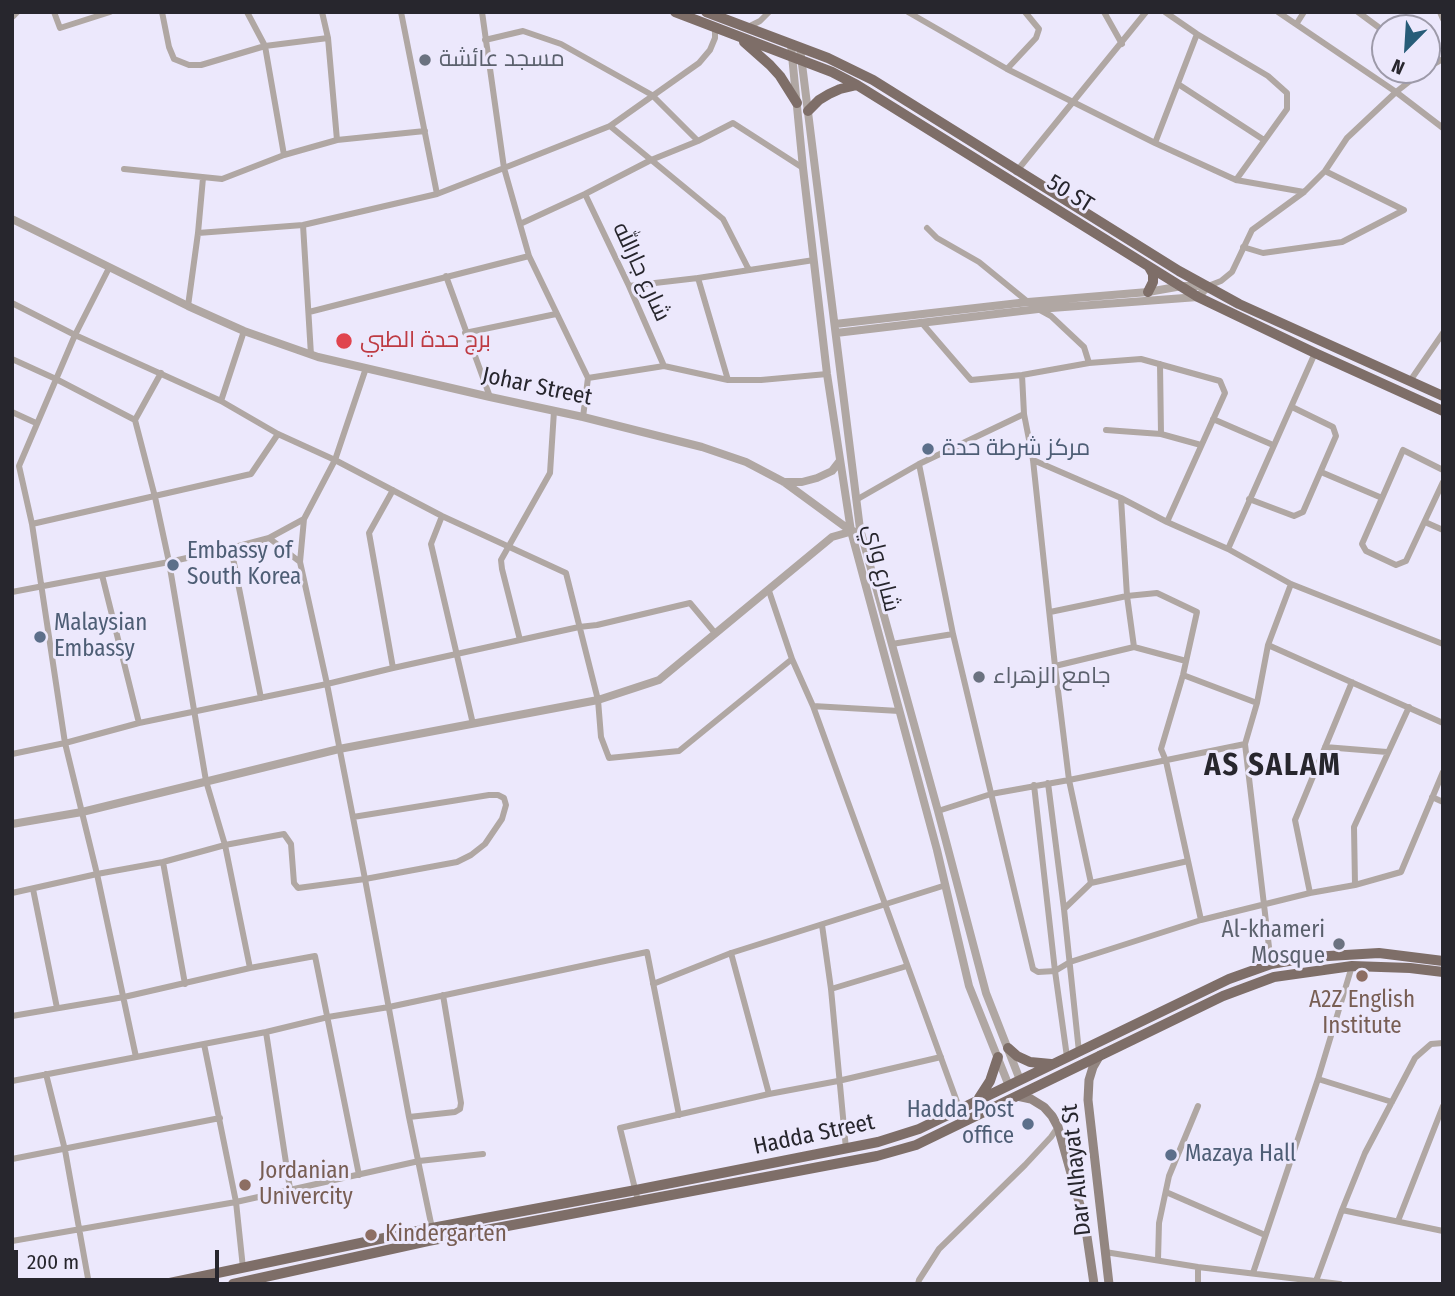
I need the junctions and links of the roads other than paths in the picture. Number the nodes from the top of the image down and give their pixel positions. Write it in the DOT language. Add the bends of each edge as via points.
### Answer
graph roads {
  1 [pos="16,12"];
  2 [pos="54,12"];
  3 [pos="110,12"];
  4 [pos="162,12"];
  5 [pos="247,12"];
  6 [pos="322,12"];
  7 [pos="401,12"];
  8 [pos="482,12"];
  9 [pos="675,12"];
  10 [pos="706,12"];
  11 [pos="769,12"];
  12 [pos="908,12"];
  13 [pos="1025,12"];
  14 [pos="1104,12"];
  15 [pos="1146,12"];
  16 [pos="1165,12"];
  17 [pos="1278,12"];
  18 [pos="1304,12"];
  19 [pos="1440,12"];
  20 [pos="12,16"];
  21 [pos="1443,19"];
  22 [pos="1297,23"];
  23 [pos="715,27"];
  24 [pos="747,28"];
  25 [pos="735,34"];
  26 [pos="1197,34"];
  27 [pos="328,38"];
  28 [pos="485,40"];
  29 [pos="1122,44"];
  30 [pos="265,46"];
  31 [pos="796,46"];
  32 [pos="797,59"];
  33 [pos="1007,69"];
  34 [pos="1178,84"];
  35 [pos="1406,84"];
  36 [pos="857,85"];
  37 [pos="1396,92"];
  38 [pos="652,95"];
  39 [pos="797,103"];
  40 [pos="1073,103"];
  41 [pos="808,111"];
  42 [pos="610,125"];
  43 [pos="1442,126"];
  44 [pos="425,131"];
  45 [pos="337,140"];
  46 [pos="1264,140"];
  47 [pos="698,141"];
  48 [pos="1155,143"];
  49 [pos="284,155"];
  50 [pos="651,160"];
  51 [pos="504,168"];
  52 [pos="803,168"];
  53 [pos="124,169"];
  54 [pos="1018,170"];
  55 [pos="1325,171"];
  56 [pos="203,178"];
  57 [pos="1012,180"];
  58 [pos="1236,180"];
  59 [pos="1304,192"];
  60 [pos="437,194"];
  61 [pos="585,194"];
  62 [pos="821,216"];
  63 [pos="810,217"];
  64 [pos="12,219"];
  65 [pos="520,224"];
  66 [pos="303,225"];
  67 [pos="927,228"];
  68 [pos="198,233"];
  69 [pos="1243,247"];
  70 [pos="529,256"];
  71 [pos="814,260"];
  72 [pos="1149,267"];
  73 [pos="109,268"];
  74 [pos="749,270"];
  75 [pos="446,276"];
  76 [pos="698,278"];
  77 [pos="629,286"];
  78 [pos="1182,286"];
  79 [pos="1208,286"];
  80 [pos="1148,292"];
  81 [pos="1198,297"];
  82 [pos="1028,302"];
  83 [pos="12,303"];
  84 [pos="188,306"];
  85 [pos="1038,309"];
  86 [pos="309,312"];
  87 [pos="556,314"];
  88 [pos="921,322"];
  89 [pos="836,328"];
  90 [pos="244,331"];
  91 [pos="465,333"];
  92 [pos="1443,333"];
  93 [pos="75,335"];
  94 [pos="1315,353"];
  95 [pos="311,355"];
  96 [pos="12,359"];
  97 [pos="1088,363"];
  98 [pos="1160,363"];
  99 [pos="664,366"];
  100 [pos="366,368"];
  101 [pos="161,373"];
  102 [pos="827,373"];
  103 [pos="1022,374"];
  104 [pos="588,378"];
  105 [pos="56,379"];
  106 [pos="728,380"];
  107 [pos="1410,381"];
  108 [pos="1443,396"];
  109 [pos="489,397"];
  110 [pos="221,401"];
  111 [pos="1292,407"];
  112 [pos="554,411"];
  113 [pos="1443,411"];
  114 [pos="12,412"];
  115 [pos="1024,414"];
  116 [pos="583,417"];
  117 [pos="1213,419"];
  118 [pos="135,420"];
  119 [pos="36,423"];
  120 [pos="1106,430"];
  121 [pos="1161,434"];
  122 [pos="278,435"];
  123 [pos="1201,445"];
  124 [pos="1273,445"];
  125 [pos="335,460"];
  126 [pos="1033,460"];
  127 [pos="839,462"];
  128 [pos="919,464"];
  129 [pos="16,465"];
  130 [pos="1443,470"];
  131 [pos="1321,472"];
  132 [pos="784,482"];
  133 [pos="1443,482"];
  134 [pos="393,490"];
  135 [pos="155,497"];
  136 [pos="1121,498"];
  137 [pos="1382,498"];
  138 [pos="1249,499"];
  139 [pos="856,500"];
  140 [pos="442,516"];
  141 [pos="304,519"];
  142 [pos="1167,522"];
  143 [pos="1425,522"];
  144 [pos="32,524"];
  145 [pos="855,530"];
  146 [pos="1443,530"];
  147 [pos="269,538"];
  148 [pos="509,547"];
  149 [pos="232,548"];
  150 [pos="1228,549"];
  151 [pos="169,562"];
  152 [pos="300,562"];
  153 [pos="103,575"];
  154 [pos="1291,584"];
  155 [pos="40,587"];
  156 [pos="769,591"];
  157 [pos="12,592"];
  158 [pos="1127,596"];
  159 [pos="1050,612"];
  160 [pos="579,627"];
  161 [pos="715,633"];
  162 [pos="953,634"];
  163 [pos="520,640"];
  164 [pos="892,644"];
  165 [pos="1443,644"];
  166 [pos="1268,645"];
  167 [pos="1134,647"];
  168 [pos="457,654"];
  169 [pos="792,659"];
  170 [pos="1186,661"];
  171 [pos="1055,666"];
  172 [pos="393,668"];
  173 [pos="1183,675"];
  174 [pos="1352,682"];
  175 [pos="327,684"];
  176 [pos="261,698"];
  177 [pos="598,700"];
  178 [pos="1257,703"];
  179 [pos="813,706"];
  180 [pos="1409,707"];
  181 [pos="899,711"];
  182 [pos="195,712"];
  183 [pos="139,723"];
  184 [pos="1443,723"];
  185 [pos="473,724"];
  186 [pos="65,743"];
  187 [pos="1245,744"];
  188 [pos="1325,747"];
  189 [pos="339,750"];
  190 [pos="1387,752"];
  191 [pos="12,754"];
  192 [pos="1166,761"];
  193 [pos="1443,772"];
  194 [pos="1069,780"];
  195 [pos="206,781"];
  196 [pos="1048,783"];
  197 [pos="1034,785"];
  198 [pos="992,794"];
  199 [pos="1432,797"];
  200 [pos="1443,802"];
  201 [pos="938,811"];
  202 [pos="82,812"];
  203 [pos="353,817"];
  204 [pos="12,824"];
  205 [pos="225,845"];
  206 [pos="948,846"];
  207 [pos="937,850"];
  208 [pos="1188,861"];
  209 [pos="163,862"];
  210 [pos="1058,868"];
  211 [pos="1044,871"];
  212 [pos="97,874"];
  213 [pos="365,878"];
  214 [pos="1091,883"];
  215 [pos="946,885"];
  216 [pos="1355,885"];
  217 [pos="33,889"];
  218 [pos="12,893"];
  219 [pos="1310,894"];
  220 [pos="885,904"];
  221 [pos="1265,905"];
  222 [pos="1064,909"];
  223 [pos="1201,920"];
  224 [pos="822,925"];
  225 [pos="731,954"];
  226 [pos="1443,961"];
  227 [pos="1070,962"];
  228 [pos="1271,964"];
  229 [pos="907,966"];
  230 [pos="1352,966"];
  231 [pos="250,968"];
  232 [pos="1055,971"];
  233 [pos="1443,972"];
  234 [pos="1274,977"];
  235 [pos="185,984"];
  236 [pos="653,984"];
  237 [pos="831,989"];
  238 [pos="443,995"];
  239 [pos="124,998"];
  240 [pos="389,1007"];
  241 [pos="57,1008"];
  242 [pos="12,1016"];
  243 [pos="328,1017"];
  244 [pos="266,1032"];
  245 [pos="1443,1043"];
  246 [pos="204,1044"];
  247 [pos="1008,1048"];
  248 [pos="1079,1052"];
  249 [pos="1100,1055"];
  250 [pos="136,1057"];
  251 [pos="941,1057"];
  252 [pos="998,1057"];
  253 [pos="1067,1057"];
  254 [pos="1051,1064"];
  255 [pos="46,1074"];
  256 [pos="1318,1079"];
  257 [pos="1020,1080"];
  258 [pos="12,1081"];
  259 [pos="838,1082"];
  260 [pos="1009,1086"];
  261 [pos="769,1094"];
  262 [pos="1017,1096"];
  263 [pos="976,1102"];
  264 [pos="1392,1102"];
  265 [pos="1198,1106"];
  266 [pos="1443,1106"];
  267 [pos="960,1110"];
  268 [pos="679,1115"];
  269 [pos="409,1117"];
  270 [pos="220,1118"];
  271 [pos="965,1120"];
  272 [pos="1058,1127"];
  273 [pos="846,1149"];
  274 [pos="65,1150"];
  275 [pos="483,1154"];
  276 [pos="12,1159"];
  277 [pos="419,1161"];
  278 [pos="359,1175"];
  279 [pos="290,1189"];
  280 [pos="1166,1192"];
  281 [pos="637,1196"];
  282 [pos="236,1202"];
  283 [pos="1342,1210"];
  284 [pos="515,1218"];
  285 [pos="1398,1222"];
  286 [pos="432,1228"];
  287 [pos="80,1230"];
  288 [pos="1443,1231"];
  289 [pos="1265,1234"];
  290 [pos="12,1241"];
  291 [pos="1105,1252"];
  292 [pos="1158,1260"];
  293 [pos="1198,1267"];
  294 [pos="243,1268"];
  295 [pos="1253,1273"];
  296 [pos="1316,1281"];
  297 [pos="89,1284"];
  298 [pos="165,1284"];
  299 [pos="233,1284"];
  300 [pos="918,1284"];
  301 [pos="1094,1284"];
  302 [pos="1109,1284"];
  303 [pos="1198,1284"];
  304 [pos="1340,1284"];
  1 -- 20 [label="street"];
  2 -- 3 [label="street" via="60,28"];
  4 -- 30 [label="street" via="174,59 189,65"];
  5 -- 30 [label="street"];
  6 -- 27 [label="street"];
  7 -- 44 [label="street"];
  8 -- 28 [label="street"];
  9 -- 23 [label="main road, 50 ST"];
  10 -- 24 [label="main road, 50 ST"];
  11 -- 24 [label="street"];
  12 -- 33 [label="street"];
  13 -- 33 [label="street" via="1039,29"];
  14 -- 29 [label="street"];
  15 -- 29 [label="street"];
  16 -- 26 [label="street"];
  17 -- 22 [label="street"];
  18 -- 22 [label="street"];
  19 -- 21 [label="street"];
  22 -- 37 [label="street"];
  23 -- 25 [label="main road, 50 ST"];
  23 -- 38 [label="street" via="710,50 699,63"];
  24 -- 31 [label="main road, 50 ST"];
  25 -- 32 [label="main road, 50 ST"];
  25 -- 39 [label="main road" via="780,76"];
  26 -- 34 [label="street"];
  26 -- 46 [label="street" via="1268,76 1287,93 1287,109"];
  27 -- 30 [label="street"];
  27 -- 45 [label="street"];
  28 -- 38 [label="street" via="523,30 561,44"];
  28 -- 51 [label="street"];
  29 -- 40 [label="street"];
  30 -- 49 [label="street"];
  31 -- 32 [label="street, شارع واي"];
  31 -- 54 [label="main road, 50 ST" via="873,80"];
  32 -- 36 [label="main road, 50 ST"];
  32 -- 39 [label="street, شارع واي"];
  32 -- 41 [label="street, شارع واي"];
  33 -- 40 [label="street"];
  34 -- 46 [label="street"];
  34 -- 48 [label="street"];
  35 -- 37 [label="street"];
  36 -- 41 [label="main road" via="829,94"];
  36 -- 57 [label="main road, 50 ST"];
  37 -- 43 [label="street"];
  37 -- 55 [label="street" via="1347,138"];
  38 -- 42 [label="street"];
  38 -- 47 [label="street"];
  39 -- 52 [label="street, شارع واي"];
  40 -- 48 [label="street"];
  40 -- 54 [label="street"];
  41 -- 62 [label="street, شارع واي"];
  42 -- 50 [label="street"];
  42 -- 51 [label="street"];
  44 -- 45 [label="street"];
  44 -- 60 [label="street"];
  45 -- 49 [label="street"];
  46 -- 58 [label="street"];
  47 -- 50 [label="street"];
  47 -- 52 [label="street" via="733,123"];
  48 -- 58 [label="street"];
  49 -- 56 [label="street" via="222,179"];
  50 -- 61 [label="street"];
  50 -- 74 [label="street" via="723,219"];
  51 -- 60 [label="street"];
  51 -- 65 [label="street"];
  52 -- 63 [label="street, شارع واي"];
  53 -- 56 [label="street"];
  54 -- 57 [label="street"];
  54 -- 79 [label="main road, 50 ST"];
  55 -- 59 [label="street"];
  55 -- 69 [label="street" via="1404,210 1342,242 1263,253"];
  56 -- 68 [label="street"];
  57 -- 72 [label="main road, 50 ST"];
  58 -- 59 [label="street"];
  59 -- 69 [label="street" via="1252,230"];
  60 -- 66 [label="street"];
  61 -- 65 [label="street"];
  61 -- 77 [label="street, شارع جارالله"];
  62 -- 63 [label="street"];
  62 -- 89 [label="street, شارع واي"];
  63 -- 71 [label="street, شارع واي"];
  64 -- 73 [label="street, Johar Street"];
  65 -- 70 [label="street"];
  66 -- 68 [label="street"];
  66 -- 86 [label="street"];
  67 -- 82 [label="street"];
  68 -- 84 [label="street"];
  69 -- 79 [label="street" via="1232,272"];
  70 -- 75 [label="street"];
  70 -- 87 [label="street"];
  71 -- 74 [label="street"];
  71 -- 102 [label="street, شارع واي"];
  72 -- 78 [label="main road, 50 ST"];
  72 -- 80 [label="main road" via="1153,278"];
  73 -- 84 [label="street, Johar Street"];
  73 -- 93 [label="street"];
  74 -- 76 [label="street"];
  75 -- 86 [label="street"];
  75 -- 91 [label="street"];
  76 -- 77 [label="street"];
  76 -- 106 [label="street"];
  77 -- 99 [label="street, شارع جارالله"];
  78 -- 79 [label="street"];
  78 -- 80 [label="street"];
  78 -- 81 [label="main road, 50 ST"];
  79 -- 81 [label="street"];
  79 -- 107 [label="main road, 50 ST"];
  80 -- 82 [label="street"];
  81 -- 85 [label="street"];
  81 -- 94 [label="main road, 50 ST"];
  82 -- 85 [label="street"];
  82 -- 89 [label="street"];
  83 -- 93 [label="street"];
  84 -- 90 [label="street, Johar Street"];
  85 -- 88 [label="street"];
  85 -- 97 [label="street" via="1084,347"];
  86 -- 95 [label="street"];
  87 -- 91 [label="street"];
  87 -- 104 [label="street"];
  88 -- 89 [label="street"];
  88 -- 103 [label="street" via="971,380"];
  89 -- 139 [label="street, شارع واي"];
  90 -- 95 [label="street, Johar Street"];
  90 -- 110 [label="street"];
  91 -- 109 [label="street"];
  92 -- 107 [label="street"];
  93 -- 101 [label="street"];
  93 -- 105 [label="street"];
  94 -- 111 [label="street"];
  94 -- 113 [label="main road, 50 ST"];
  95 -- 100 [label="street, Johar Street"];
  96 -- 105 [label="street"];
  97 -- 98 [label="street" via="1141,359"];
  97 -- 103 [label="street"];
  98 -- 117 [label="street" via="1220,382 1224,393"];
  98 -- 121 [label="street"];
  99 -- 104 [label="street"];
  99 -- 106 [label="street"];
  100 -- 109 [label="street, Johar Street"];
  100 -- 125 [label="street"];
  101 -- 110 [label="street"];
  101 -- 118 [label="street"];
  102 -- 106 [label="street"];
  102 -- 127 [label="street, شارع واي"];
  103 -- 115 [label="street"];
  104 -- 116 [label="street"];
  105 -- 118 [label="street"];
  105 -- 119 [label="street"];
  107 -- 108 [label="main road, 50 ST"];
  109 -- 112 [label="street, Johar Street"];
  110 -- 122 [label="street"];
  111 -- 124 [label="street"];
  111 -- 131 [label="street" via="1333,426 1336,436"];
  112 -- 116 [label="street, Johar Street"];
  112 -- 148 [label="street" via="550,473"];
  114 -- 119 [label="street"];
  115 -- 126 [label="street"];
  115 -- 128 [label="street"];
  116 -- 132 [label="street, Johar Street" via="702,447"];
  117 -- 123 [label="street"];
  117 -- 124 [label="street"];
  118 -- 135 [label="street"];
  119 -- 129 [label="street"];
  120 -- 121 [label="street"];
  121 -- 123 [label="street"];
  122 -- 125 [label="street"];
  122 -- 135 [label="street" via="251,474"];
  123 -- 142 [label="street"];
  124 -- 138 [label="street"];
  125 -- 134 [label="street"];
  125 -- 141 [label="street"];
  126 -- 136 [label="street"];
  126 -- 159 [label="street"];
  127 -- 132 [label="street" via="817,478"];
  127 -- 145 [label="street, شارع واي"];
  128 -- 139 [label="street"];
  128 -- 162 [label="street"];
  129 -- 144 [label="street"];
  130 -- 137 [label="street" via="1403,450"];
  131 -- 137 [label="street"];
  131 -- 138 [label="street" via="1303,512 1294,516"];
  132 -- 145 [label="street, Johar Street"];
  133 -- 143 [label="street"];
  134 -- 140 [label="street"];
  134 -- 172 [label="street" via="369,533"];
  135 -- 144 [label="street"];
  135 -- 151 [label="street"];
  136 -- 142 [label="street"];
  136 -- 158 [label="street"];
  137 -- 143 [label="street" via="1362,544 1366,551 1396,565 1406,561"];
  138 -- 150 [label="street"];
  139 -- 145 [label="street, شارع واي"];
  140 -- 148 [label="street"];
  140 -- 168 [label="street" via="431,544"];
  141 -- 147 [label="street"];
  141 -- 152 [label="street"];
  142 -- 150 [label="street"];
  143 -- 146 [label="street"];
  144 -- 155 [label="street"];
  145 -- 156 [label="street" via="832,537"];
  145 -- 164 [label="street, شارع واي"];
  145 -- 181 [label="street, شارع واي"];
  147 -- 149 [label="street"];
  147 -- 152 [label="street"];
  148 -- 160 [label="street" via="566,573"];
  148 -- 163 [label="street" via="501,560 502,569"];
  149 -- 151 [label="street"];
  149 -- 176 [label="street"];
  150 -- 154 [label="street"];
  151 -- 153 [label="street"];
  151 -- 182 [label="street"];
  152 -- 175 [label="street"];
  153 -- 155 [label="street"];
  153 -- 183 [label="street"];
  154 -- 165 [label="street"];
  154 -- 166 [label="street"];
  155 -- 157 [label="street"];
  155 -- 186 [label="street"];
  156 -- 161 [label="street"];
  156 -- 169 [label="street"];
  158 -- 159 [label="street"];
  158 -- 167 [label="street"];
  158 -- 170 [label="street" via="1157,593 1197,612"];
  159 -- 171 [label="street"];
  160 -- 161 [label="street" via="690,603"];
  160 -- 163 [label="street"];
  160 -- 177 [label="street"];
  161 -- 177 [label="street" via="659,680"];
  162 -- 164 [label="street"];
  162 -- 198 [label="street"];
  163 -- 168 [label="street"];
  164 -- 201 [label="street, شارع واي"];
  166 -- 174 [label="street"];
  166 -- 178 [label="street"];
  167 -- 170 [label="street"];
  167 -- 171 [label="street"];
  168 -- 172 [label="street"];
  168 -- 185 [label="street"];
  169 -- 177 [label="street" via="679,751 610,758 601,737"];
  169 -- 179 [label="street"];
  170 -- 173 [label="street"];
  171 -- 194 [label="street"];
  172 -- 175 [label="street"];
  173 -- 178 [label="street"];
  173 -- 192 [label="street" via="1161,749"];
  174 -- 180 [label="street"];
  174 -- 188 [label="street"];
  175 -- 176 [label="street"];
  175 -- 189 [label="street"];
  176 -- 182 [label="street"];
  177 -- 185 [label="street"];
  178 -- 187 [label="street"];
  179 -- 181 [label="street"];
  179 -- 220 [label="street"];
  180 -- 184 [label="street"];
  180 -- 190 [label="street"];
  181 -- 207 [label="street, شارع واي"];
  182 -- 183 [label="street"];
  182 -- 195 [label="street"];
  183 -- 186 [label="street"];
  185 -- 189 [label="street"];
  186 -- 191 [label="street"];
  186 -- 202 [label="street"];
  187 -- 192 [label="street"];
  187 -- 221 [label="street"];
  188 -- 190 [label="street"];
  188 -- 219 [label="street" via="1295,820"];
  189 -- 195 [label="street"];
  189 -- 203 [label="street"];
  190 -- 216 [label="street" via="1354,827"];
  192 -- 194 [label="street"];
  192 -- 208 [label="street"];
  193 -- 199 [label="street"];
  194 -- 196 [label="street"];
  194 -- 214 [label="street"];
  195 -- 202 [label="street"];
  195 -- 205 [label="street"];
  196 -- 197 [label="street"];
  196 -- 210 [label="street"];
  197 -- 198 [label="street"];
  197 -- 211 [label="street"];
  198 -- 201 [label="street"];
  198 -- 232 [label="street" via="1033,969"];
  199 -- 200 [label="street"];
  199 -- 216 [label="street" via="1401,872"];
  201 -- 206 [label="street, شارع واي"];
  202 -- 204 [label="street"];
  202 -- 212 [label="street"];
  203 -- 213 [label="street"];
  203 -- 213 [label="street" via="489,795 498,795 506,805 485,844 471,855 457,862"];
  205 -- 209 [label="street"];
  205 -- 213 [label="street" via="284,834 291,844 294,883 299,888"];
  205 -- 231 [label="street"];
  206 -- 207 [label="street"];
  206 -- 247 [label="street, شارع واي" via="986,993"];
  207 -- 215 [label="street, شارع واي"];
  208 -- 214 [label="street"];
  208 -- 223 [label="street"];
  209 -- 212 [label="street"];
  209 -- 235 [label="street"];
  210 -- 211 [label="street"];
  210 -- 222 [label="street"];
  211 -- 232 [label="street"];
  212 -- 217 [label="street"];
  212 -- 239 [label="street"];
  213 -- 240 [label="street"];
  214 -- 222 [label="street"];
  215 -- 220 [label="street"];
  215 -- 252 [label="street, شارع واي" via="969,986"];
  216 -- 219 [label="street"];
  217 -- 218 [label="street"];
  217 -- 241 [label="street"];
  219 -- 221 [label="street"];
  220 -- 224 [label="street"];
  220 -- 229 [label="street"];
  221 -- 223 [label="street"];
  221 -- 228 [label="street"];
  222 -- 227 [label="street"];
  223 -- 227 [label="street"];
  224 -- 225 [label="street"];
  224 -- 237 [label="street"];
  225 -- 236 [label="street"];
  225 -- 261 [label="street"];
  226 -- 228 [label="main road, Hadda Street" via="1379,953"];
  227 -- 232 [label="street"];
  227 -- 248 [label="street"];
  228 -- 234 [label="main road"];
  228 -- 248 [label="main road, Hadda Street" via="1228,979"];
  229 -- 237 [label="street"];
  229 -- 251 [label="street"];
  230 -- 233 [label="main road, Hadda Street"];
  230 -- 234 [label="main road, Hadda Street"];
  230 -- 256 [label="street"];
  231 -- 235 [label="street"];
  231 -- 243 [label="street" via="315,956"];
  232 -- 253 [label="street"];
  234 -- 249 [label="main road, Hadda Street" via="1223,996"];
  235 -- 239 [label="street"];
  236 -- 238 [label="street" via="647,952"];
  236 -- 268 [label="street"];
  237 -- 259 [label="street"];
  238 -- 240 [label="street"];
  238 -- 269 [label="street" via="460,1109"];
  239 -- 241 [label="street"];
  239 -- 250 [label="street"];
  240 -- 243 [label="street"];
  240 -- 269 [label="street"];
  241 -- 242 [label="street"];
  243 -- 244 [label="street"];
  243 -- 278 [label="street"];
  244 -- 246 [label="street"];
  244 -- 279 [label="street"];
  245 -- 264 [label="street" via="1431,1044 1415,1058"];
  246 -- 250 [label="street"];
  246 -- 270 [label="street"];
  247 -- 254 [label="main road" via="1030,1062"];
  247 -- 257 [label="street, شارع واي"];
  248 -- 253 [label="main road, Hadda Street"];
  249 -- 262 [label="main road, Hadda Street"];
  249 -- 291 [label="main road, Dar Alhayat St" via="1089,1080 1088,1100"];
  250 -- 255 [label="street"];
  251 -- 259 [label="street"];
  251 -- 267 [label="street"];
  252 -- 260 [label="street, شارع واي"];
  252 -- 263 [label="main road" via="990,1082"];
  253 -- 254 [label="main road, Hadda Street"];
  254 -- 257 [label="main road, Hadda Street"];
  255 -- 258 [label="street"];
  255 -- 274 [label="street"];
  256 -- 264 [label="street"];
  256 -- 289 [label="street"];
  257 -- 260 [label="main road, Hadda Street"];
  259 -- 261 [label="street"];
  259 -- 273 [label="street"];
  260 -- 263 [label="main road, Hadda Street"];
  261 -- 268 [label="street"];
  262 -- 271 [label="main road, Hadda Street"];
  262 -- 272 [label="main road, Dar Alhayat St" via="1044,1107"];
  263 -- 267 [label="main road, Hadda Street"];
  264 -- 283 [label="street"];
  265 -- 280 [label="street"];
  266 -- 285 [label="street"];
  267 -- 271 [label="main road"];
  267 -- 273 [label="main road, Hadda Street" via="919,1129"];
  268 -- 281 [label="street" via="620,1128"];
  269 -- 277 [label="street"];
  270 -- 274 [label="street"];
  270 -- 282 [label="street"];
  271 -- 281 [label="main road, Hadda Street" via="916,1146 877,1156"];
  272 -- 300 [label="street" via="939,1249"];
  272 -- 301 [label="main road, Dar Alhayat St" via="1084,1223"];
  273 -- 281 [label="main road, Hadda Street"];
  274 -- 276 [label="street"];
  274 -- 287 [label="street"];
  275 -- 277 [label="street"];
  277 -- 278 [label="street"];
  277 -- 286 [label="street"];
  278 -- 279 [label="street"];
  279 -- 282 [label="street"];
  280 -- 289 [label="street"];
  280 -- 292 [label="street"];
  281 -- 284 [label="main road, Hadda Street"];
  282 -- 287 [label="street"];
  282 -- 294 [label="street"];
  283 -- 285 [label="street"];
  283 -- 296 [label="street"];
  284 -- 286 [label="main road, Hadda Street"];
  284 -- 299 [label="main road, Hadda Street"];
  285 -- 288 [label="street"];
  286 -- 294 [label="main road, Hadda Street"];
  287 -- 290 [label="street"];
  287 -- 297 [label="street"];
  289 -- 295 [label="street"];
  291 -- 292 [label="street"];
  291 -- 302 [label="main road, Dar Alhayat St"];
  292 -- 293 [label="street"];
  293 -- 295 [label="street"];
  293 -- 303 [label="street"];
  294 -- 298 [label="main road, Hadda Street"];
  295 -- 296 [label="street"];
  296 -- 304 [label="street"];
}
